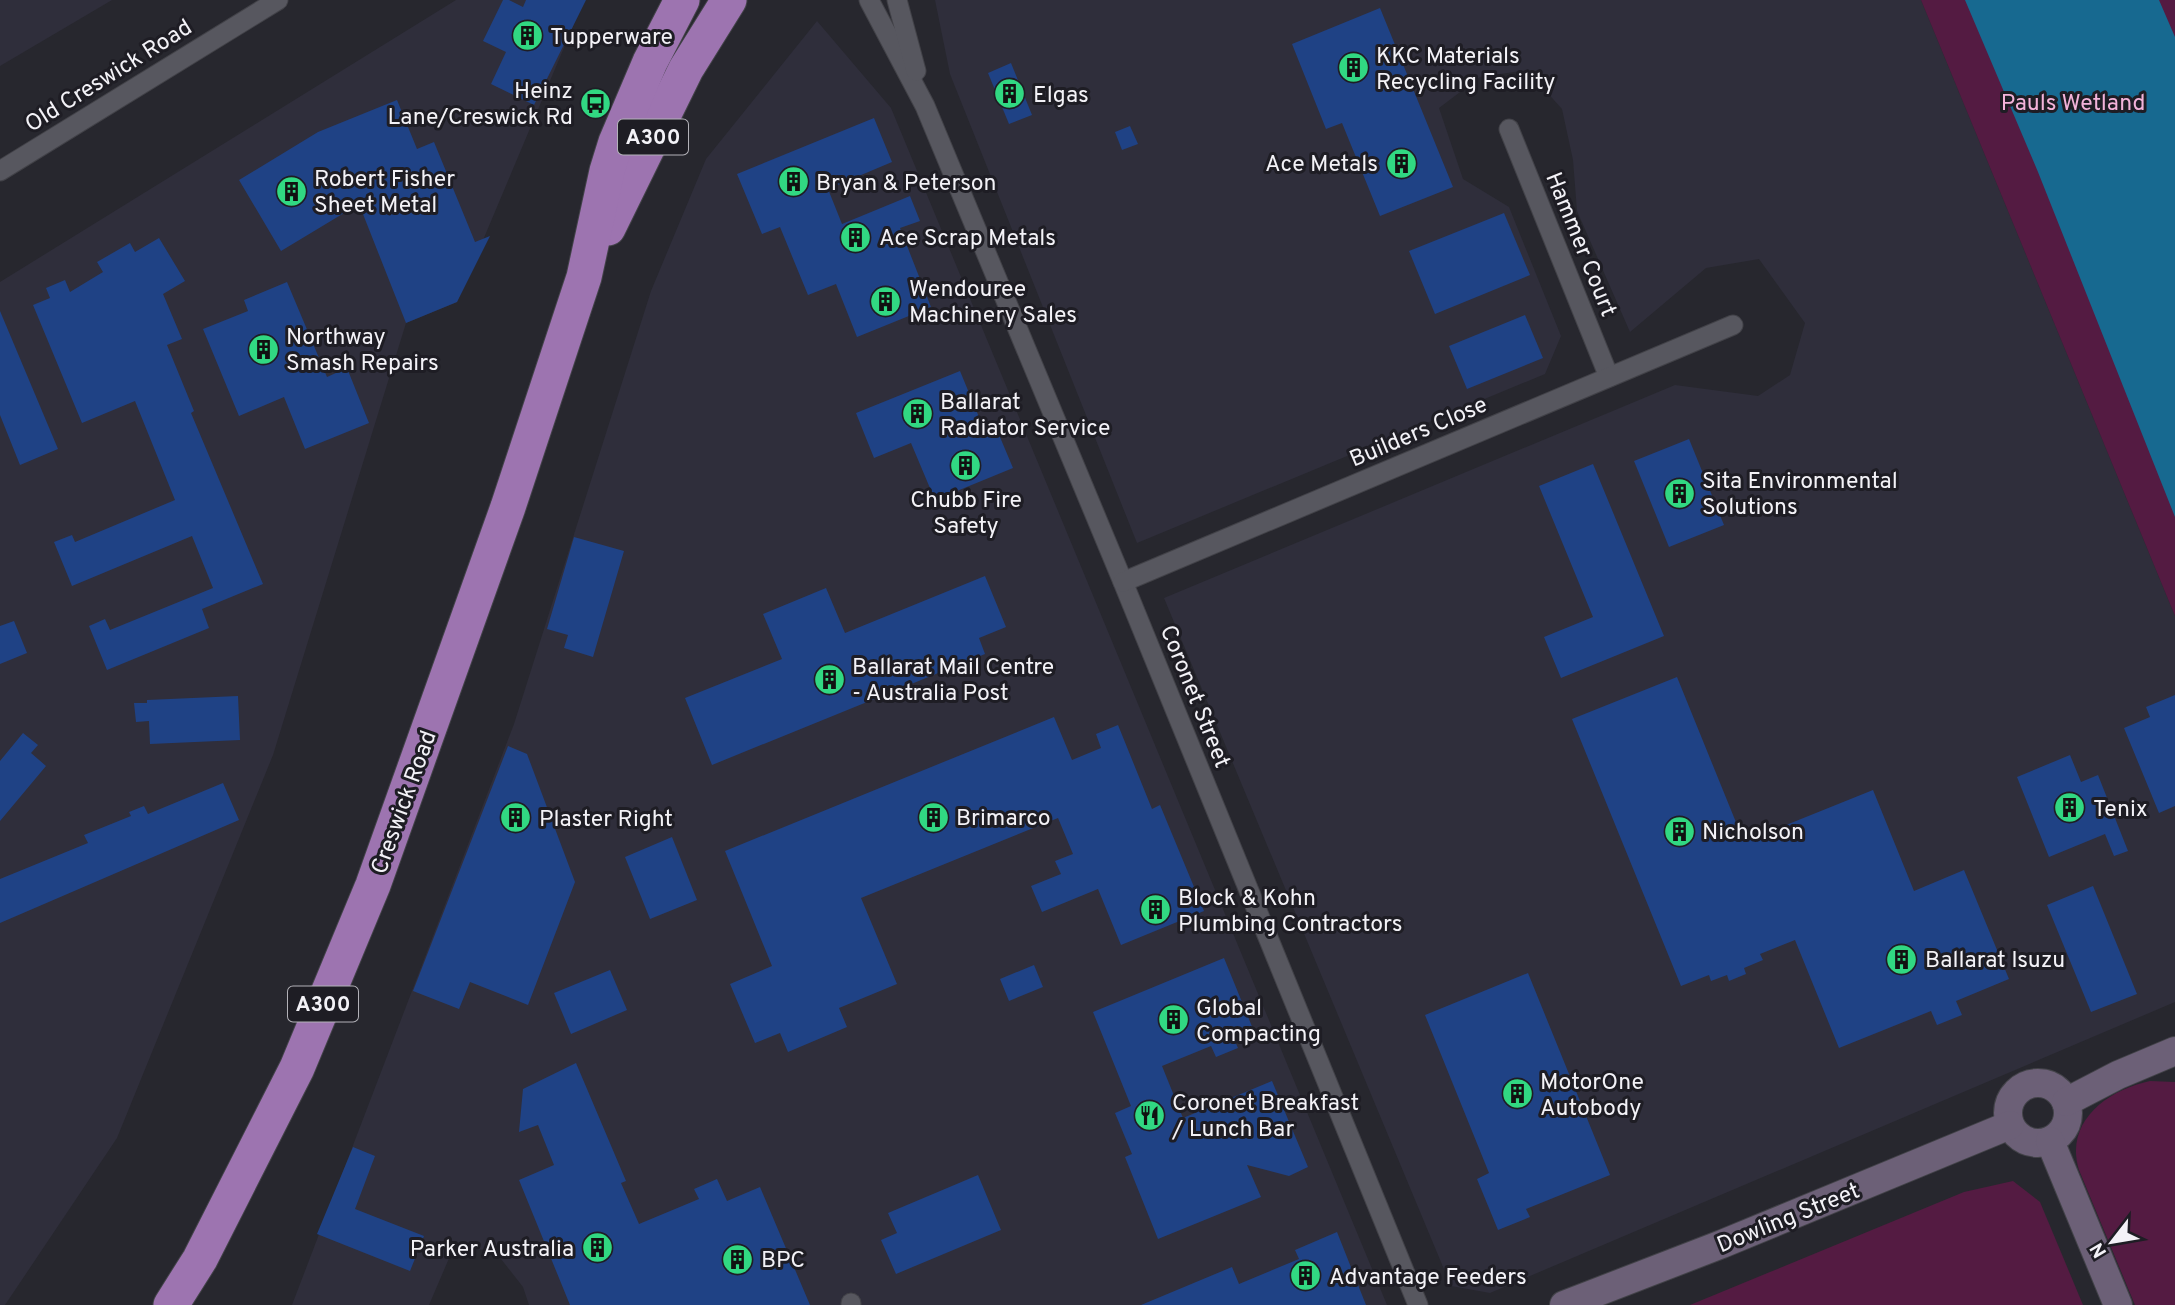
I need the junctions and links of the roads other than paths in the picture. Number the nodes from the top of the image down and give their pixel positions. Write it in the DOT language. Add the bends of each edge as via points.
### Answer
graph roads {
  1 [pos="278,0"];
  2 [pos="682,0"];
  3 [pos="729,0"];
  4 [pos="869,0"];
  5 [pos="897,0"];
  6 [pos="925,106"];
  7 [pos="1509,129"];
  8 [pos="0,171"];
  9 [pos="584,277"];
  10 [pos="1733,325"];
  11 [pos="1609,377"];
  12 [pos="1123,582"];
  13 [pos="2175,1051"];
  14 [pos="2066,1102"];
  15 [pos="2010,1125"];
  16 [pos="2050,1141"];
  17 [pos="171,1305"];
  18 [pos="1418,1305"];
  19 [pos="1564,1305"];
  20 [pos="2118,1305"];
  1 -- 8 [label="street, Old Creswick Road"];
  2 -- 9 [label="highway, Creswick Road / A300" via="616,142"];
  3 -- 9 [label="highway, Creswick Road / A300" via="685,69"];
  4 -- 6 [label="street, Coronet Street"];
  5 -- 6 [label="street, Coronet Street"];
  6 -- 12 [label="street, Coronet Street"];
  7 -- 11 [label="street, Hammer Court"];
  9 -- 17 [label="highway, Creswick Road / A300" via="509,507 373,885 296,1068 200,1259"];
  10 -- 11 [label="street, Builders Close"];
  11 -- 12 [label="street, Builders Close"];
  12 -- 18 [label="street, Coronet Street"];
  13 -- 14 [label="street"];
  14 -- 15 [label="street" via="2052,1087 2026,1086 2011,1099"];
  14 -- 16 [label="street" via="2067,1122"];
  15 -- 16 [label="street" via="2023,1140"];
  15 -- 19 [label="street, Dowling Street"];
  16 -- 20 [label="street"];
}
